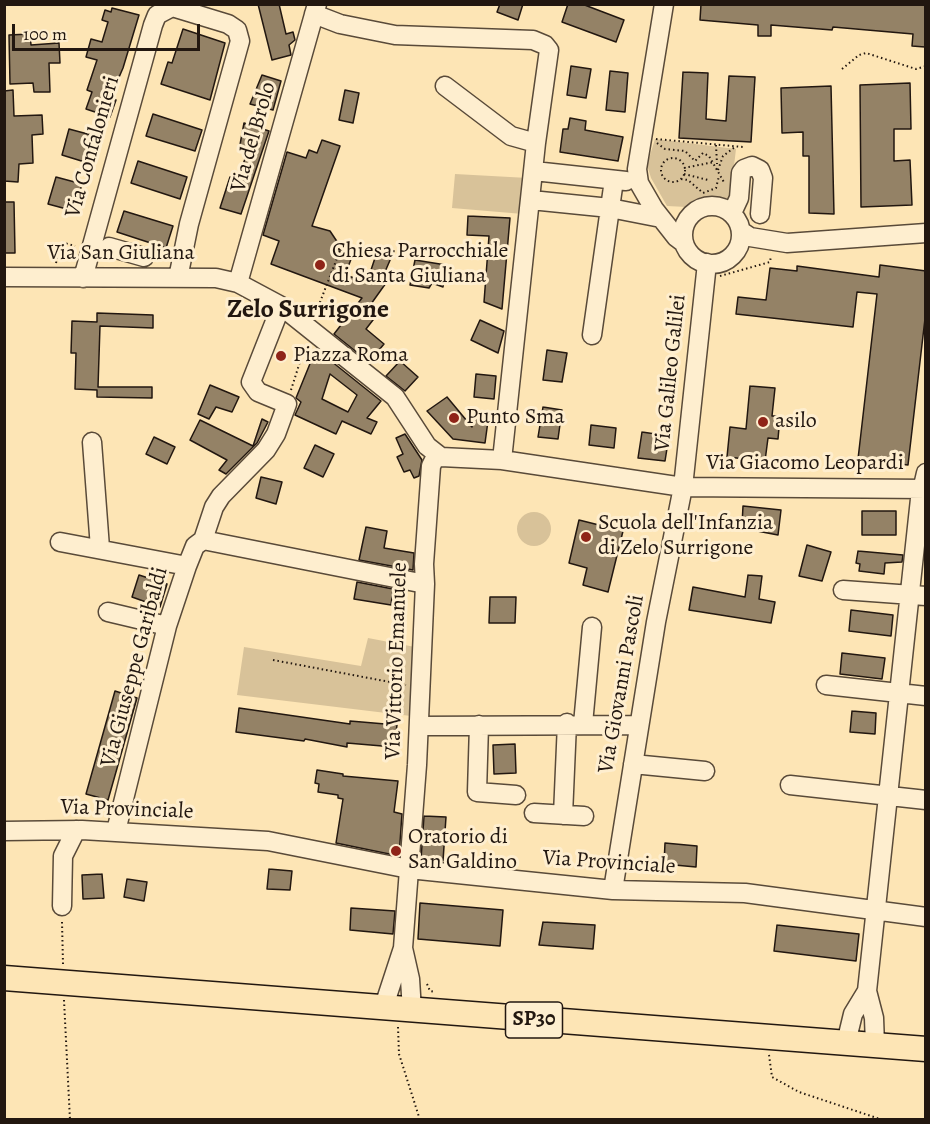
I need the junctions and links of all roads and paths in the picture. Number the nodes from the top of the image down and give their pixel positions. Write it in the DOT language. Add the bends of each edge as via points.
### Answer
graph roads {
  1 [pos="663,4"];
  2 [pos="316,9"];
  3 [pos="926,66"];
  4 [pos="842,69"];
  5 [pos="445,86"];
  6 [pos="536,143"];
  7 [pos="716,144"];
  8 [pos="736,146"];
  9 [pos="743,147"];
  10 [pos="674,149"];
  11 [pos="673,159"];
  12 [pos="714,162"];
  13 [pos="684,168"];
  14 [pos="534,171"];
  15 [pos="719,172"];
  16 [pos="684,174"];
  17 [pos="681,179"];
  18 [pos="614,180"];
  19 [pos="708,180"];
  20 [pos="531,200"];
  21 [pos="736,200"];
  22 [pos="650,201"];
  23 [pos="619,210"];
  24 [pos="694,212"];
  25 [pos="741,231"];
  26 [pos="926,232"];
  27 [pos="774,242"];
  28 [pos="684,243"];
  29 [pos="109,247"];
  30 [pos="341,248"];
  31 [pos="89,250"];
  32 [pos="706,272"];
  33 [pos="4,277"];
  34 [pos="52,278"];
  35 [pos="83,278"];
  36 [pos="130,278"];
  37 [pos="178,279"];
  38 [pos="238,283"];
  39 [pos="281,306"];
  40 [pos="310,328"];
  41 [pos="592,334"];
  42 [pos="287,404"];
  43 [pos="92,442"];
  44 [pos="436,456"];
  45 [pos="502,460"];
  46 [pos="924,484"];
  47 [pos="683,487"];
  48 [pos="202,540"];
  49 [pos="60,543"];
  50 [pos="100,548"];
  51 [pos="187,566"];
  52 [pos="425,584"];
  53 [pos="843,590"];
  54 [pos="917,595"];
  55 [pos="108,612"];
  56 [pos="166,626"];
  57 [pos="592,627"];
  58 [pos="273,660"];
  59 [pos="826,685"];
  60 [pos="421,686"];
  61 [pos="898,693"];
  62 [pos="926,696"];
  63 [pos="575,724"];
  64 [pos="479,725"];
  65 [pos="639,725"];
  66 [pos="419,726"];
  67 [pos="633,764"];
  68 [pos="705,771"];
  69 [pos="790,785"];
  70 [pos="516,795"];
  71 [pos="887,796"];
  72 [pos="926,800"];
  73 [pos="534,813"];
  74 [pos="563,815"];
  75 [pos="584,816"];
  76 [pos="76,830"];
  77 [pos="4,831"];
  78 [pos="116,831"];
  79 [pos="409,869"];
  80 [pos="613,890"];
  81 [pos="62,906"];
  82 [pos="875,911"];
  83 [pos="926,917"];
  84 [pos="403,948"];
  85 [pos="4,978"];
  86 [pos="425,981"];
  87 [pos="63,982"];
  88 [pos="867,991"];
  89 [pos="442,993"];
  90 [pos="397,1010"];
  91 [pos="770,1037"];
  92 [pos="846,1042"];
  93 [pos="875,1045"];
  94 [pos="926,1049"];
  95 [pos="70,1119"];
  96 [pos="420,1119"];
  97 [pos="883,1119"];
  1 -- 22 [label="street" via="637,169"];
  2 -- 6 [label="street" via="340,24 395,35 533,40 545,45 549,50"];
  2 -- 38 [label="street, Via del Brolo"];
  3 -- 4 [label="path" via="916,69 866,52"];
  5 -- 6 [label="street" via="511,136"];
  6 -- 14 [label="street"];
  7 -- 8 [label="path"];
  7 -- 10 [label="path" via="653,138 661,148"];
  7 -- 15 [label="path"];
  8 -- 9 [label="path"];
  8 -- 15 [label="path" via="723,156"];
  10 -- 11 [label="path"];
  10 -- 12 [label="path" via="685,151 695,161 705,153"];
  11 -- 13 [label="path" via="682,162"];
  11 -- 17 [label="path" via="663,163 662,174 669,182"];
  12 -- 13 [label="path"];
  12 -- 15 [label="path"];
  13 -- 16 [label="path"];
  14 -- 18 [label="street"];
  14 -- 20 [label="street"];
  15 -- 17 [label="path" via="718,184 707,193"];
  15 -- 21 [label="path"];
  16 -- 17 [label="path"];
  16 -- 19 [label="path"];
  18 -- 22 [label="street"];
  18 -- 23 [label="street"];
  20 -- 23 [label="street"];
  20 -- 45 [label="street"];
  21 -- 21 [label="street" via="760,207 764,177 757,168 744,169"];
  21 -- 24 [label="street"];
  21 -- 25 [label="street"];
  22 -- 23 [label="street" via="638,208"];
  22 -- 24 [label="street" via="674,215"];
  22 -- 28 [label="street"];
  23 -- 41 [label="street"];
  24 -- 28 [label="street" via="686,223"];
  25 -- 27 [label="street"];
  25 -- 32 [label="street" via="740,244 732,256"];
  26 -- 27 [label="street"];
  27 -- 32 [label="path" via="770,262"];
  28 -- 32 [label="street"];
  29 -- 36 [label="street" via="136,255"];
  30 -- 40 [label="path"];
  31 -- 34 [label="path" via="61,242"];
  31 -- 35 [label="street, Via Confalonieri"];
  31 -- 37 [label="street, Via Confalonieri" via="157,15 172,8 228,24 239,35 238,51 206,159"];
  32 -- 47 [label="street, Via Galileo Galilei"];
  33 -- 34 [label="street, Via San Giuliana"];
  34 -- 35 [label="street, Via San Giuliana"];
  35 -- 36 [label="street, Via San Giuliana"];
  36 -- 37 [label="street, Via San Giuliana"];
  37 -- 38 [label="street, Via San Giuliana" via="216,278"];
  38 -- 39 [label="street"];
  39 -- 40 [label="street"];
  39 -- 42 [label="street" via="251,382 258,392"];
  40 -- 42 [label="path"];
  40 -- 44 [label="street" via="395,398"];
  42 -- 48 [label="street, Via Giuseppe Garibaldi" via="266,450 221,496 208,518"];
  43 -- 50 [label="street"];
  44 -- 45 [label="street, Via Giacomo Leopardi"];
  44 -- 52 [label="street, Via Vittorio Emanuele" via="431,466"];
  45 -- 47 [label="street, Via Giacomo Leopardi"];
  46 -- 47 [label="street, Via Giacomo Leopardi"];
  46 -- 54 [label="street"];
  47 -- 65 [label="street, Via Giovanni Pascoli"];
  48 -- 51 [label="street, Via Giuseppe Garibaldi" via="195,546"];
  48 -- 52 [label="street"];
  49 -- 50 [label="street"];
  50 -- 51 [label="street"];
  51 -- 56 [label="street, Via Giuseppe Garibaldi"];
  52 -- 60 [label="street, Via Vittorio Emanuele"];
  53 -- 54 [label="street"];
  54 -- 61 [label="street"];
  55 -- 56 [label="street"];
  56 -- 78 [label="street, Via Giuseppe Garibaldi"];
  57 -- 63 [label="street"];
  58 -- 60 [label="path"];
  59 -- 61 [label="street"];
  60 -- 66 [label="street, Via Vittorio Emanuele"];
  61 -- 62 [label="street"];
  61 -- 71 [label="street"];
  63 -- 64 [label="street"];
  63 -- 65 [label="street"];
  63 -- 74 [label="street"];
  64 -- 66 [label="street"];
  64 -- 70 [label="street" via="477,792"];
  65 -- 67 [label="street, Via Giovanni Pascoli"];
  66 -- 79 [label="street, Via Vittorio Emanuele"];
  67 -- 68 [label="street"];
  67 -- 80 [label="street, Via Giovanni Pascoli"];
  69 -- 71 [label="street"];
  71 -- 72 [label="street"];
  71 -- 82 [label="street"];
  73 -- 74 [label="street"];
  74 -- 75 [label="street"];
  76 -- 77 [label="street, Via Provinciale"];
  76 -- 78 [label="street, Via Provinciale"];
  76 -- 81 [label="street" via="63,856"];
  78 -- 79 [label="street, Via Provinciale" via="268,841"];
  79 -- 80 [label="street, Via Provinciale"];
  79 -- 84 [label="street, Via Vittorio Emanuele"];
  80 -- 82 [label="street, Via Provinciale" via="745,893"];
  81 -- 87 [label="path"];
  82 -- 83 [label="street, Via Provinciale"];
  82 -- 88 [label="street"];
  84 -- 90 [label="street"];
  84 -- 90 [label="street" via="410,979"];
  85 -- 87 [label="main road, SP30"];
  86 -- 89 [label="path" via="430,991"];
  87 -- 90 [label="main road, SP30"];
  87 -- 95 [label="path"];
  88 -- 92 [label="street" via="853,1014"];
  88 -- 93 [label="street"];
  90 -- 91 [label="main road, SP30"];
  90 -- 96 [label="path" via="399,1054"];
  91 -- 92 [label="main road, SP30"];
  91 -- 97 [label="path" via="772,1077 799,1092"];
  92 -- 93 [label="main road, SP30"];
  93 -- 94 [label="main road, SP30"];
}
